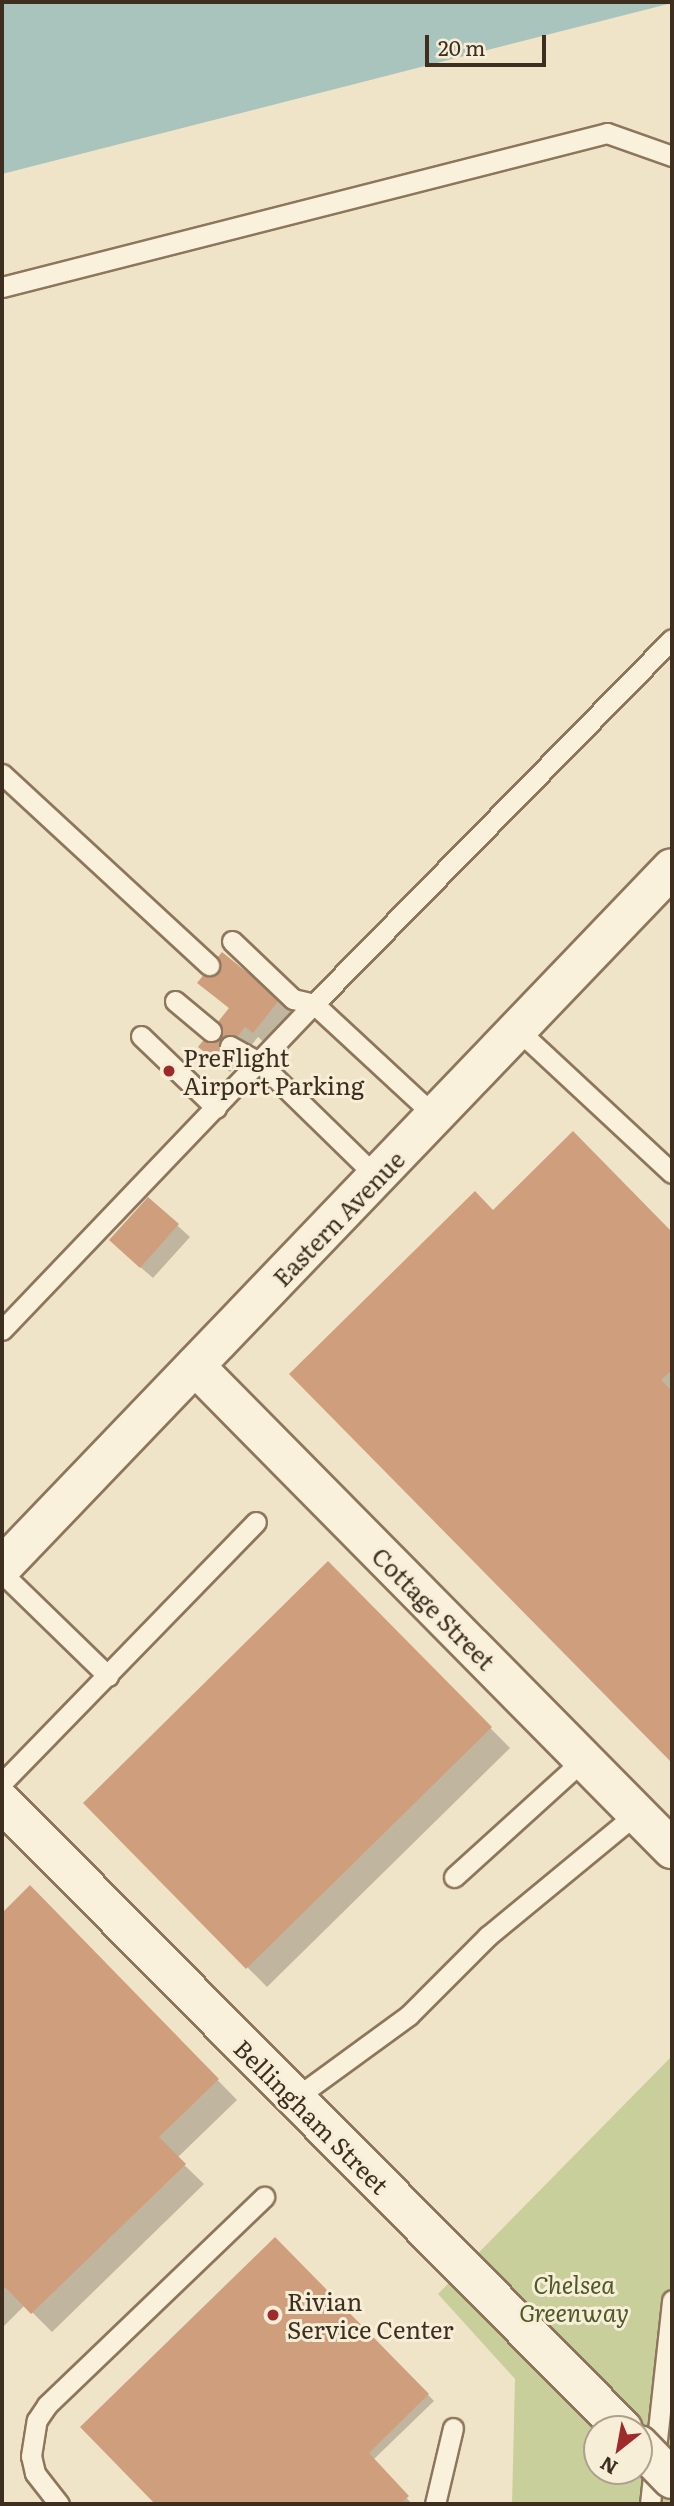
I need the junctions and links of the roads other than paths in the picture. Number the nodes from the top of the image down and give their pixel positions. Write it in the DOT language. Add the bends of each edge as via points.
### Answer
graph roads {
  1 [pos="672,156"];
  2 [pos="2,287"];
  3 [pos="672,639"];
  4 [pos="2,774"];
  5 [pos="672,868"];
  6 [pos="232,940"];
  7 [pos="209,965"];
  8 [pos="175,1000"];
  9 [pos="314,1003"];
  10 [pos="518,1030"];
  11 [pos="211,1031"];
  12 [pos="141,1036"];
  13 [pos="230,1046"];
  14 [pos="259,1062"];
  15 [pos="215,1108"];
  16 [pos="435,1116"];
  17 [pos="672,1173"];
  18 [pos="377,1177"];
  19 [pos="2,1330"];
  20 [pos="195,1366"];
  21 [pos="256,1522"];
  22 [pos="2,1567"];
  23 [pos="2,1573"];
  24 [pos="108,1676"];
  25 [pos="584,1759"];
  26 [pos="2,1783"];
  27 [pos="2,1802"];
  28 [pos="637,1814"];
  29 [pos="672,1849"];
  30 [pos="454,1877"];
  31 [pos="294,2099"];
  32 [pos="264,2197"];
  33 [pos="672,2300"];
  34 [pos="609,2415"];
  35 [pos="453,2428"];
  36 [pos="653,2460"];
  37 [pos="672,2479"];
  38 [pos="48,2501"];
  39 [pos="436,2504"];
  40 [pos="650,2504"];
  1 -- 2 [label="lane" via="607,133"];
  3 -- 9 [label="lane"];
  4 -- 7 [label="lane"];
  5 -- 10 [label="street, Eastern Avenue"];
  6 -- 9 [label="lane" via="293,999"];
  8 -- 11 [label="lane"];
  9 -- 14 [label="lane"];
  9 -- 16 [label="lane"];
  10 -- 16 [label="street, Eastern Avenue"];
  10 -- 17 [label="lane"];
  12 -- 15 [label="lane"];
  13 -- 14 [label="lane"];
  14 -- 15 [label="lane"];
  14 -- 18 [label="lane"];
  15 -- 19 [label="lane"];
  16 -- 18 [label="street, Eastern Avenue"];
  18 -- 20 [label="street, Eastern Avenue"];
  20 -- 22 [label="street, Eastern Avenue"];
  20 -- 25 [label="street, Cottage Street"];
  21 -- 24 [label="lane"];
  23 -- 24 [label="lane"];
  24 -- 26 [label="lane"];
  25 -- 28 [label="street, Cottage Street"];
  25 -- 30 [label="lane"];
  27 -- 31 [label="street, Bellingham Street"];
  28 -- 29 [label="street, Cottage Street"];
  28 -- 31 [label="lane" via="488,1936 409,2015"];
  31 -- 34 [label="street, Bellingham Street"];
  32 -- 38 [label="lane" via="47,2405 37,2420 31,2456"];
  33 -- 40 [label="lane"];
  35 -- 39 [label="lane"];
  36 -- 37 [label="street, Bellingham Street, bridge"];
}
